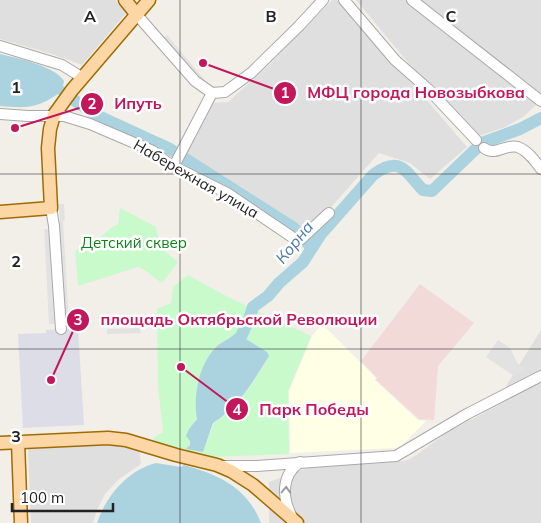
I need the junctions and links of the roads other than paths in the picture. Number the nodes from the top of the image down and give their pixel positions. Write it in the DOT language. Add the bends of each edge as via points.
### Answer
graph roads {
  1 [pos="125,0"];
  2 [pos="149,0"];
  3 [pos="323,0"];
  4 [pos="344,0"];
  5 [pos="412,0"];
  6 [pos="137,15"];
  7 [pos="0,46"];
  8 [pos="83,78"];
  9 [pos="212,93"];
  10 [pos="541,101"];
  11 [pos="0,114"];
  12 [pos="54,116"];
  13 [pos="476,140"];
  14 [pos="484,148"];
  15 [pos="178,159"];
  16 [pos="541,169"];
  17 [pos="51,208"];
  18 [pos="0,212"];
  19 [pos="329,213"];
  20 [pos="61,329"];
  21 [pos="541,376"];
  22 [pos="18,442"];
  23 [pos="0,443"];
  24 [pos="300,462"];
  25 [pos="213,464"];
  26 [pos="296,522"];
  27 [pos="20,523"];
  1 -- 6 [label="main road"];
  2 -- 6 [label="main road"];
  3 -- 9 [label="street" via="251,73 225,92"];
  4 -- 13 [label="street" via="395,60 428,89"];
  5 -- 10 [label="street"];
  6 -- 8 [label="main road"];
  6 -- 9 [label="street" via="195,81"];
  7 -- 8 [label="street" via="62,65"];
  8 -- 12 [label="main road"];
  9 -- 15 [label="street"];
  11 -- 12 [label="street, Набережная улица"];
  12 -- 15 [label="street, Набережная улица" via="73,118"];
  12 -- 17 [label="main road" via="49,143"];
  14 -- 16 [label="street" via="494,152 519,148"];
  15 -- 19 [label="street, Набережная улица" via="295,239"];
  17 -- 18 [label="main road"];
  17 -- 20 [label="street"];
  21 -- 24 [label="street" via="396,456"];
  22 -- 23 [label="main road"];
  22 -- 25 [label="main road" via="114,438"];
  22 -- 27 [label="main road"];
  24 -- 25 [label="street" via="245,467"];
  26 -- 24 [label="street, one-way" via="286,503 285,483 290,471"];
  25 -- 26 [label="main road" via="244,478"];
}
